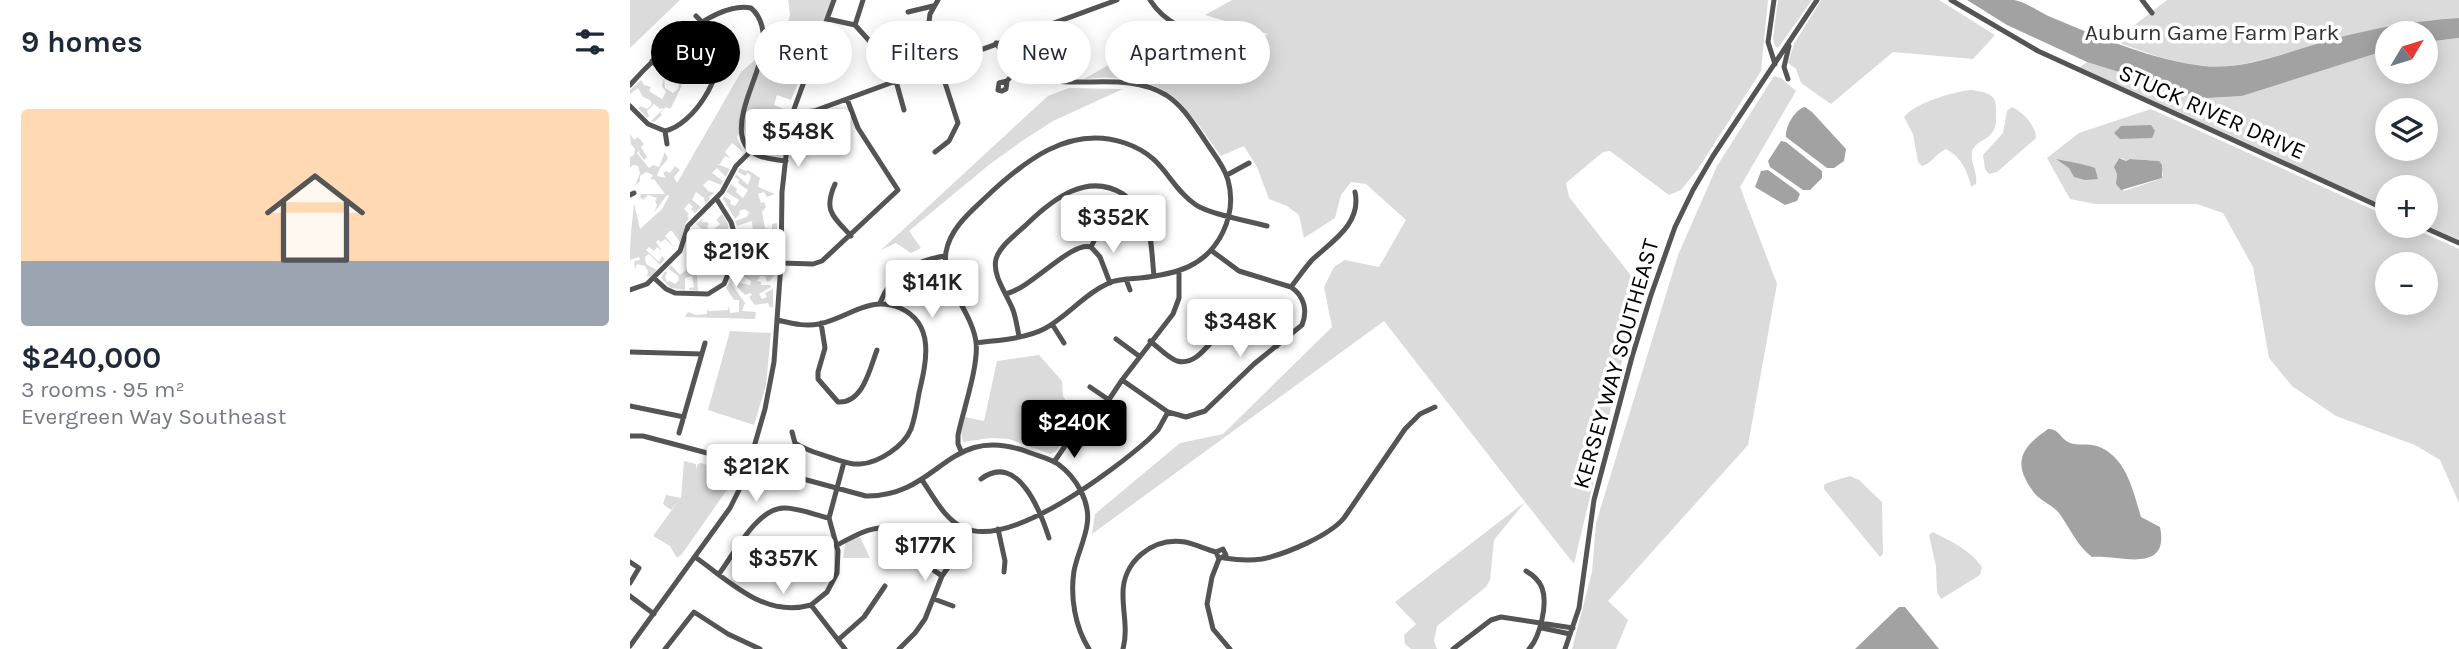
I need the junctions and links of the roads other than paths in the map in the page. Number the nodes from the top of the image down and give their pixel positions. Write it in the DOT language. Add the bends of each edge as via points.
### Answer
graph roads {
  1 [pos="731,0"];
  2 [pos="834,0"];
  3 [pos="863,0"];
  4 [pos="938,0"];
  5 [pos="1117,0"];
  6 [pos="1150,0"];
  7 [pos="1774,0"];
  8 [pos="1816,0"];
  9 [pos="1951,0"];
  10 [pos="2142,0"];
  11 [pos="1104,2"];
  12 [pos="750,3"];
  13 [pos="933,6"];
  14 [pos="706,8"];
  15 [pos="908,12"];
  16 [pos="2152,13"];
  17 [pos="696,16"];
  18 [pos="828,19"];
  19 [pos="690,21"];
  20 [pos="930,21"];
  21 [pos="1169,21"];
  22 [pos="855,25"];
  23 [pos="866,37"];
  24 [pos="1793,37"];
  25 [pos="996,43"];
  26 [pos="983,48"];
  27 [pos="651,62"];
  28 [pos="1775,64"];
  29 [pos="1788,79"];
  30 [pos="1091,82"];
  31 [pos="888,84"];
  32 [pos="897,84"];
  33 [pos="945,84"];
  34 [pos="630,85"];
  35 [pos="847,99"];
  36 [pos="630,106"];
  37 [pos="904,110"];
  38 [pos="792,113"];
  39 [pos="665,131"];
  40 [pos="667,144"];
  41 [pos="751,151"];
  42 [pos="935,152"];
  43 [pos="786,160"];
  44 [pos="1249,163"];
  45 [pos="1227,175"];
  46 [pos="835,184"];
  47 [pos="1355,192"];
  48 [pos="716,198"];
  49 [pos="2375,205"];
  50 [pos="1229,215"];
  51 [pos="1267,226"];
  52 [pos="2438,234"];
  53 [pos="1097,235"];
  54 [pos="851,236"];
  55 [pos="2459,243"];
  56 [pos="1091,247"];
  57 [pos="1212,251"];
  58 [pos="945,256"];
  59 [pos="781,263"];
  60 [pos="1179,272"];
  61 [pos="1154,276"];
  62 [pos="654,278"];
  63 [pos="1126,279"];
  64 [pos="1110,283"];
  65 [pos="1291,287"];
  66 [pos="630,290"];
  67 [pos="1130,290"];
  68 [pos="1006,295"];
  69 [pos="880,303"];
  70 [pos="777,320"];
  71 [pos="821,323"];
  72 [pos="1052,324"];
  73 [pos="1019,336"];
  74 [pos="1116,339"];
  75 [pos="1150,341"];
  76 [pos="705,343"];
  77 [pos="976,343"];
  78 [pos="1063,343"];
  79 [pos="1277,346"];
  80 [pos="877,350"];
  81 [pos="630,352"];
  82 [pos="702,354"];
  83 [pos="1139,356"];
  84 [pos="1122,380"];
  85 [pos="1090,387"];
  86 [pos="1108,400"];
  87 [pos="630,406"];
  88 [pos="1435,407"];
  89 [pos="1168,412"];
  90 [pos="684,417"];
  91 [pos="792,432"];
  92 [pos="679,433"];
  93 [pos="630,436"];
  94 [pos="961,451"];
  95 [pos="844,462"];
  96 [pos="1054,462"];
  97 [pos="749,465"];
  98 [pos="981,479"];
  99 [pos="922,480"];
  100 [pos="836,489"];
  101 [pos="1081,491"];
  102 [pos="1041,515"];
  103 [pos="828,518"];
  104 [pos="998,529"];
  105 [pos="969,530"];
  106 [pos="1049,538"];
  107 [pos="744,539"];
  108 [pos="837,545"];
  109 [pos="695,557"];
  110 [pos="1222,559"];
  111 [pos="788,560"];
  112 [pos="630,562"];
  113 [pos="1526,571"];
  114 [pos="1004,572"];
  115 [pos="719,574"];
  116 [pos="942,576"];
  117 [pos="630,583"];
  118 [pos="885,586"];
  119 [pos="630,596"];
  120 [pos="934,599"];
  121 [pos="811,605"];
  122 [pos="953,606"];
  123 [pos="653,614"];
  124 [pos="1539,624"];
  125 [pos="1571,631"];
  126 [pos="838,640"];
  127 [pos="630,646"];
  128 [pos="1122,648"];
  129 [pos="665,649"];
  130 [pos="760,649"];
  131 [pos="845,649"];
  132 [pos="900,649"];
  133 [pos="1089,649"];
  134 [pos="1230,649"];
  135 [pos="1453,649"];
  136 [pos="1529,649"];
  137 [pos="1565,649"];
  1 -- 12 [label="street"];
  2 -- 18 [label="street"];
  3 -- 22 [label="street"];
  4 -- 13 [label="street"];
  5 -- 11 [label="street"];
  6 -- 21 [label="street"];
  7 -- 28 [label="street" via="1768,42"];
  8 -- 24 [label="street, KERSEY WAY SOUTHEAST"];
  9 -- 49 [label="street, STUCK RIVER DRIVE" via="2038,51"];
  10 -- 16 [label="street"];
  11 -- 25 [label="street"];
  12 -- 41 [label="street" via="764,36 742,127 742,137"];
  13 -- 15 [label="street"];
  13 -- 20 [label="street"];
  14 -- 17 [label="street"];
  17 -- 19 [label="street"];
  17 -- 39 [label="street" via="717,44 717,72 689,119"];
  18 -- 22 [label="street"];
  18 -- 38 [label="street"];
  22 -- 23 [label="street"];
  24 -- 28 [label="street, KERSEY WAY SOUTHEAST"];
  24 -- 29 [label="street" via="1784,61"];
  25 -- 26 [label="street"];
  27 -- 34 [label="street"];
  28 -- 125 [label="street, KERSEY WAY SOUTHEAST" via="1706,167 1671,237 1632,356 1594,500 1579,608"];
  30 -- 45 [label="street" via="1154,89 1172,99"];
  31 -- 35 [label="street"];
  32 -- 37 [label="street"];
  33 -- 42 [label="street" via="958,123 949,141"];
  35 -- 38 [label="street"];
  35 -- 54 [label="street" via="858,128 898,190"];
  36 -- 39 [label="street" via="648,124"];
  38 -- 43 [label="street"];
  39 -- 40 [label="street"];
  41 -- 43 [label="street"];
  41 -- 48 [label="street"];
  43 -- 59 [label="street"];
  44 -- 45 [label="street"];
  45 -- 50 [label="street"];
  46 -- 54 [label="street" via="829,207"];
  47 -- 65 [label="street" via="1356,203 1345,232 1310,262"];
  48 -- 62 [label="street" via="688,226 680,251"];
  48 -- 62 [label="street" via="734,232 724,284 708,294 675,293"];
  50 -- 51 [label="street"];
  50 -- 57 [label="street"];
  50 -- 58 [label="street" via="1199,207 1140,149 1110,139 1073,141 1038,155 1002,183 958,224"];
  52 -- 55 [label="street"];
  53 -- 56 [label="street"];
  54 -- 59 [label="street" via="818,263"];
  56 -- 64 [label="street"];
  56 -- 68 [label="street" via="1075,248 1029,284"];
  57 -- 60 [label="street"];
  57 -- 65 [label="street" via="1239,271"];
  58 -- 69 [label="street" via="907,269"];
  58 -- 77 [label="street"];
  59 -- 70 [label="street"];
  60 -- 61 [label="street"];
  60 -- 75 [label="street" via="1177,305"];
  61 -- 63 [label="street"];
  61 -- 68 [label="street" via="1148,230 1140,210 1119,192 1086,187 1057,198 999,252 996,267"];
  62 -- 66 [label="street"];
  63 -- 64 [label="street"];
  63 -- 67 [label="street"];
  64 -- 72 [label="street"];
  65 -- 79 [label="street" via="1302,298 1305,320"];
  68 -- 73 [label="street"];
  69 -- 71 [label="street"];
  69 -- 95 [label="street" via="911,315 926,341 913,424 902,446 870,463"];
  70 -- 71 [label="street"];
  70 -- 97 [label="street" via="771,383"];
  71 -- 80 [label="street" via="825,348 818,379 838,402 849,400 862,387"];
  72 -- 73 [label="street"];
  72 -- 78 [label="street"];
  73 -- 77 [label="street"];
  74 -- 83 [label="street"];
  75 -- 79 [label="street" via="1184,361 1198,355 1228,326 1244,322 1260,328"];
  75 -- 83 [label="street"];
  76 -- 82 [label="street"];
  77 -- 94 [label="street" via="958,435"];
  79 -- 89 [label="street" via="1205,411 1186,416"];
  81 -- 82 [label="street"];
  82 -- 90 [label="street"];
  83 -- 84 [label="street"];
  84 -- 86 [label="street"];
  84 -- 89 [label="street"];
  85 -- 86 [label="street"];
  86 -- 96 [label="street" via="1093,423 1069,441"];
  87 -- 90 [label="street"];
  88 -- 110 [label="street" via="1405,429 1334,528 1273,556"];
  89 -- 101 [label="street" via="1148,440"];
  90 -- 92 [label="street"];
  91 -- 95 [label="street" via="795,443 803,448"];
  93 -- 97 [label="street"];
  94 -- 96 [label="street" via="1004,444"];
  94 -- 99 [label="street"];
  95 -- 100 [label="street"];
  96 -- 101 [label="street"];
  97 -- 100 [label="street"];
  97 -- 109 [label="street" via="736,499"];
  98 -- 102 [label="street" via="995,472 1012,477 1026,489"];
  99 -- 100 [label="street" via="883,496"];
  99 -- 105 [label="street" via="949,517"];
  100 -- 103 [label="street"];
  101 -- 102 [label="street"];
  101 -- 133 [label="street" via="1088,521 1074,570 1073,594 1079,629"];
  102 -- 104 [label="street"];
  102 -- 106 [label="street"];
  103 -- 107 [label="street" via="775,509 760,518"];
  103 -- 108 [label="street"];
  104 -- 105 [label="street"];
  104 -- 114 [label="street"];
  105 -- 116 [label="street"];
  107 -- 111 [label="street"];
  107 -- 115 [label="street"];
  108 -- 116 [label="street" via="867,529 887,528 906,538"];
  108 -- 121 [label="street" via="836,577"];
  109 -- 115 [label="street"];
  109 -- 123 [label="street"];
  110 -- 128 [label="street" via="1216,552 1170,542 1138,556 1124,581 1127,633"];
  110 -- 134 [label="street" via="1209,584 1207,604 1213,629"];
  112 -- 117 [label="street" via="639,568"];
  113 -- 124 [label="street" via="1543,592"];
  115 -- 121 [label="street" via="772,607"];
  116 -- 120 [label="street"];
  118 -- 126 [label="street" via="864,617"];
  119 -- 123 [label="street"];
  120 -- 122 [label="street"];
  120 -- 132 [label="street" via="918,629"];
  121 -- 126 [label="street"];
  123 -- 127 [label="street"];
  124 -- 125 [label="street"];
  124 -- 135 [label="street" via="1496,618"];
  124 -- 136 [label="street"];
  125 -- 137 [label="street, KERSEY WAY SOUTHEAST"];
  126 -- 131 [label="street"];
  129 -- 130 [label="street" via="694,612"];
}
